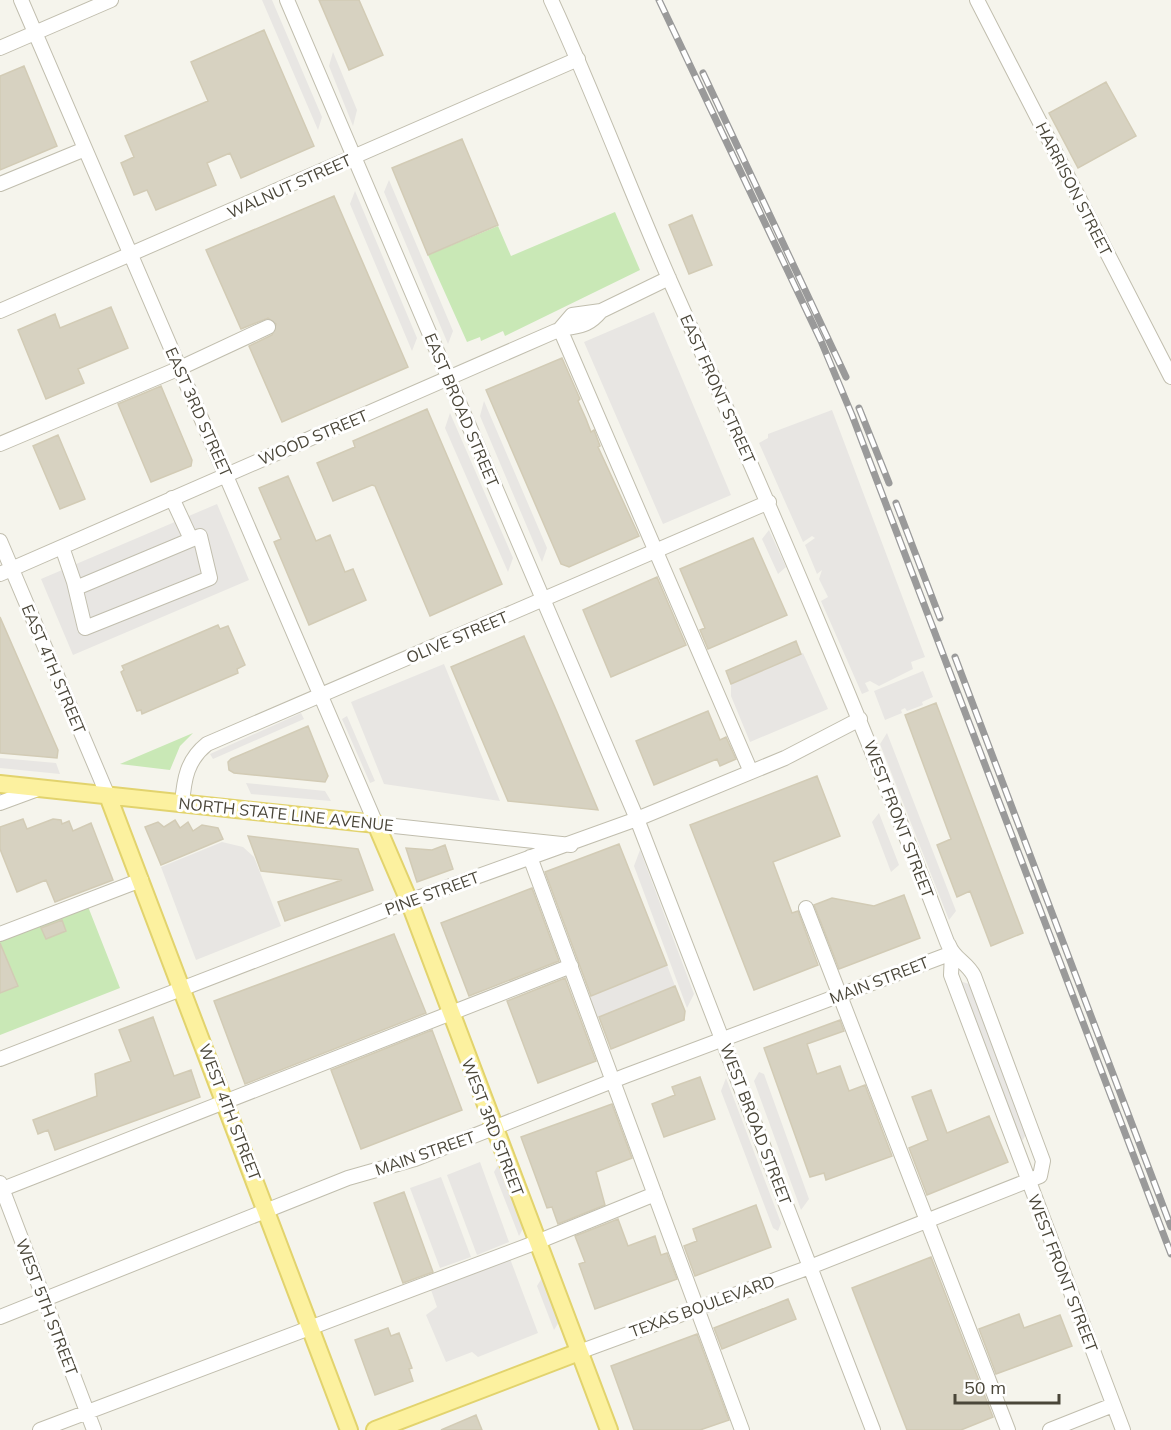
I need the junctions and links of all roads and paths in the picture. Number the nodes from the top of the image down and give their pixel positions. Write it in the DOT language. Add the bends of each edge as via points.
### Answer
graph roads {
  1 [pos="21,0"];
  2 [pos="111,0"];
  3 [pos="287,0"];
  4 [pos="550,0"];
  5 [pos="977,0"];
  6 [pos="35,32"];
  7 [pos="0,48"];
  8 [pos="578,58"];
  9 [pos="85,148"];
  10 [pos="353,159"];
  11 [pos="0,184"];
  12 [pos="131,255"];
  13 [pos="669,278"];
  14 [pos="0,312"];
  15 [pos="268,327"];
  16 [pos="560,329"];
  17 [pos="180,368"];
  18 [pos="1171,377"];
  19 [pos="449,379"];
  20 [pos="0,444"];
  21 [pos="227,475"];
  22 [pos="172,498"];
  23 [pos="769,502"];
  24 [pos="191,539"];
  25 [pos="0,542"];
  26 [pos="62,547"];
  27 [pos="656,552"];
  28 [pos="6,571"];
  29 [pos="76,588"];
  30 [pos="543,601"];
  31 [pos="320,694"];
  32 [pos="860,719"];
  33 [pos="751,772"];
  34 [pos="0,784"];
  35 [pos="40,788"];
  36 [pos="108,796"];
  37 [pos="0,803"];
  38 [pos="182,804"];
  39 [pos="638,819"];
  40 [pos="376,824"];
  41 [pos="571,844"];
  42 [pos="530,857"];
  43 [pos="141,880"];
  44 [pos="409,901"];
  45 [pos="806,908"];
  46 [pos="0,934"];
  47 [pos="952,953"];
  48 [pos="571,966"];
  49 [pos="182,988"];
  50 [pos="840,995"];
  51 [pos="451,1013"];
  52 [pos="723,1039"];
  53 [pos="0,1059"];
  54 [pos="614,1080"];
  55 [pos="225,1099"];
  56 [pos="494,1128"];
  57 [pos="1029,1182"];
  58 [pos="1,1187"];
  59 [pos="655,1194"];
  60 [pos="268,1210"];
  61 [pos="928,1221"];
  62 [pos="537,1242"];
  63 [pos="810,1267"];
  64 [pos="44,1300"];
  65 [pos="696,1307"];
  66 [pos="0,1317"];
  67 [pos="311,1327"];
  68 [pos="579,1352"];
  69 [pos="1113,1405"];
  70 [pos="87,1412"];
  71 [pos="741,1427"];
  72 [pos="40,1430"];
  73 [pos="94,1430"];
  74 [pos="349,1430"];
  75 [pos="375,1430"];
  76 [pos="609,1430"];
  77 [pos="726,1430"];
  78 [pos="873,1430"];
  79 [pos="1008,1430"];
  80 [pos="1050,1430"];
  81 [pos="1123,1430"];
  1 -- 6 [label="street, EAST 3RD STREET"];
  2 -- 6 [label="street"];
  3 -- 10 [label="street, EAST BROAD STREET"];
  4 -- 8 [label="street, EAST FRONT STREET"];
  5 -- 18 [label="street, HARRISON STREET"];
  6 -- 7 [label="street"];
  6 -- 9 [label="street, EAST 3RD STREET"];
  8 -- 10 [label="street, WALNUT STREET"];
  8 -- 13 [label="street, EAST FRONT STREET"];
  9 -- 11 [label="street"];
  9 -- 12 [label="street, EAST 3RD STREET"];
  10 -- 12 [label="street, WALNUT STREET"];
  10 -- 19 [label="street, EAST BROAD STREET"];
  12 -- 14 [label="street, WALNUT STREET"];
  12 -- 17 [label="street, EAST 3RD STREET"];
  13 -- 16 [label="street, WOOD STREET" via="601,311 589,322"];
  13 -- 23 [label="street, EAST FRONT STREET"];
  15 -- 17 [label="street"];
  16 -- 19 [label="street, WOOD STREET"];
  16 -- 27 [label="street"];
  17 -- 20 [label="street"];
  17 -- 21 [label="street, EAST 3RD STREET"];
  19 -- 21 [label="street, WOOD STREET"];
  19 -- 30 [label="street, EAST BROAD STREET"];
  21 -- 22 [label="street, WOOD STREET"];
  21 -- 31 [label="street, EAST 3RD STREET"];
  22 -- 24 [label="street"];
  22 -- 26 [label="street, WOOD STREET"];
  23 -- 27 [label="street, OLIVE STREET"];
  23 -- 32 [label="street, EAST FRONT STREET"];
  24 -- 29 [label="street"];
  24 -- 29 [label="street" via="200,536 210,579 85,628"];
  25 -- 28 [label="street, EAST 4TH STREET"];
  26 -- 28 [label="street, WOOD STREET"];
  26 -- 29 [label="street"];
  27 -- 30 [label="street, OLIVE STREET"];
  27 -- 33 [label="street"];
  28 -- 36 [label="street, EAST 4TH STREET"];
  30 -- 31 [label="street, OLIVE STREET"];
  30 -- 39 [label="street, EAST BROAD STREET"];
  31 -- 38 [label="street, OLIVE STREET" via="207,744 196,753 186,773"];
  31 -- 40 [label="street, EAST 3RD STREET"];
  32 -- 33 [label="street, PINE STREET"];
  32 -- 47 [label="street, WEST FRONT STREET"];
  33 -- 39 [label="street, PINE STREET"];
  34 -- 35 [label="main road, NORTH STATE LINE AVENUE"];
  35 -- 36 [label="main road, NORTH STATE LINE AVENUE"];
  35 -- 37 [label="street"];
  36 -- 38 [label="main road, NORTH STATE LINE AVENUE"];
  36 -- 43 [label="main road, WEST 4TH STREET"];
  38 -- 40 [label="main road, NORTH STATE LINE AVENUE"];
  39 -- 41 [label="street, PINE STREET"];
  39 -- 52 [label="street, WEST BROAD STREET"];
  40 -- 41 [label="street, NORTH STATE LINE AVENUE"];
  40 -- 44 [label="main road, WEST 3RD STREET"];
  41 -- 42 [label="street, PINE STREET"];
  42 -- 44 [label="street, PINE STREET"];
  42 -- 48 [label="street"];
  43 -- 46 [label="street"];
  43 -- 49 [label="main road, WEST 4TH STREET"];
  44 -- 49 [label="street, PINE STREET"];
  44 -- 51 [label="main road, WEST 3RD STREET"];
  45 -- 50 [label="street"];
  47 -- 50 [label="street, MAIN STREET"];
  47 -- 57 [label="street, WEST FRONT STREET" via="951,975"];
  47 -- 57 [label="street, WEST FRONT STREET" via="964,961 974,976 1042,1161 1040,1176"];
  48 -- 51 [label="street"];
  48 -- 54 [label="street"];
  49 -- 53 [label="street, PINE STREET"];
  49 -- 55 [label="main road, WEST 4TH STREET"];
  50 -- 52 [label="street, MAIN STREET"];
  50 -- 61 [label="street"];
  51 -- 55 [label="street"];
  51 -- 56 [label="main road, WEST 3RD STREET"];
  52 -- 54 [label="street, MAIN STREET"];
  52 -- 63 [label="street, WEST BROAD STREET"];
  54 -- 56 [label="street, MAIN STREET"];
  54 -- 59 [label="street"];
  55 -- 58 [label="street"];
  55 -- 60 [label="main road, WEST 4TH STREET"];
  56 -- 60 [label="street, MAIN STREET"];
  56 -- 62 [label="main road, WEST 3RD STREET"];
  57 -- 61 [label="street, TEXAS BOULEVARD"];
  57 -- 69 [label="street, WEST FRONT STREET"];
  58 -- 64 [label="street, WEST 5TH STREET"];
  59 -- 62 [label="street"];
  59 -- 65 [label="street"];
  60 -- 64 [label="street, MAIN STREET"];
  60 -- 67 [label="main road, WEST 4TH STREET"];
  61 -- 63 [label="street, TEXAS BOULEVARD"];
  61 -- 79 [label="street"];
  62 -- 67 [label="street"];
  62 -- 68 [label="main road, WEST 3RD STREET"];
  63 -- 65 [label="street, TEXAS BOULEVARD"];
  63 -- 78 [label="street, WEST BROAD STREET"];
  64 -- 66 [label="street, MAIN STREET"];
  64 -- 70 [label="street, WEST 5TH STREET"];
  65 -- 68 [label="street, TEXAS BOULEVARD"];
  65 -- 71 [label="street"];
  67 -- 70 [label="street"];
  67 -- 74 [label="main road, WEST 4TH STREET"];
  68 -- 75 [label="main road, TEXAS BOULEVARD"];
  68 -- 76 [label="main road, WEST 3RD STREET"];
  69 -- 80 [label="street"];
  69 -- 81 [label="street, WEST FRONT STREET"];
  70 -- 72 [label="street"];
  70 -- 73 [label="street, WEST 5TH STREET"];
  71 -- 77 [label="street"];
}
